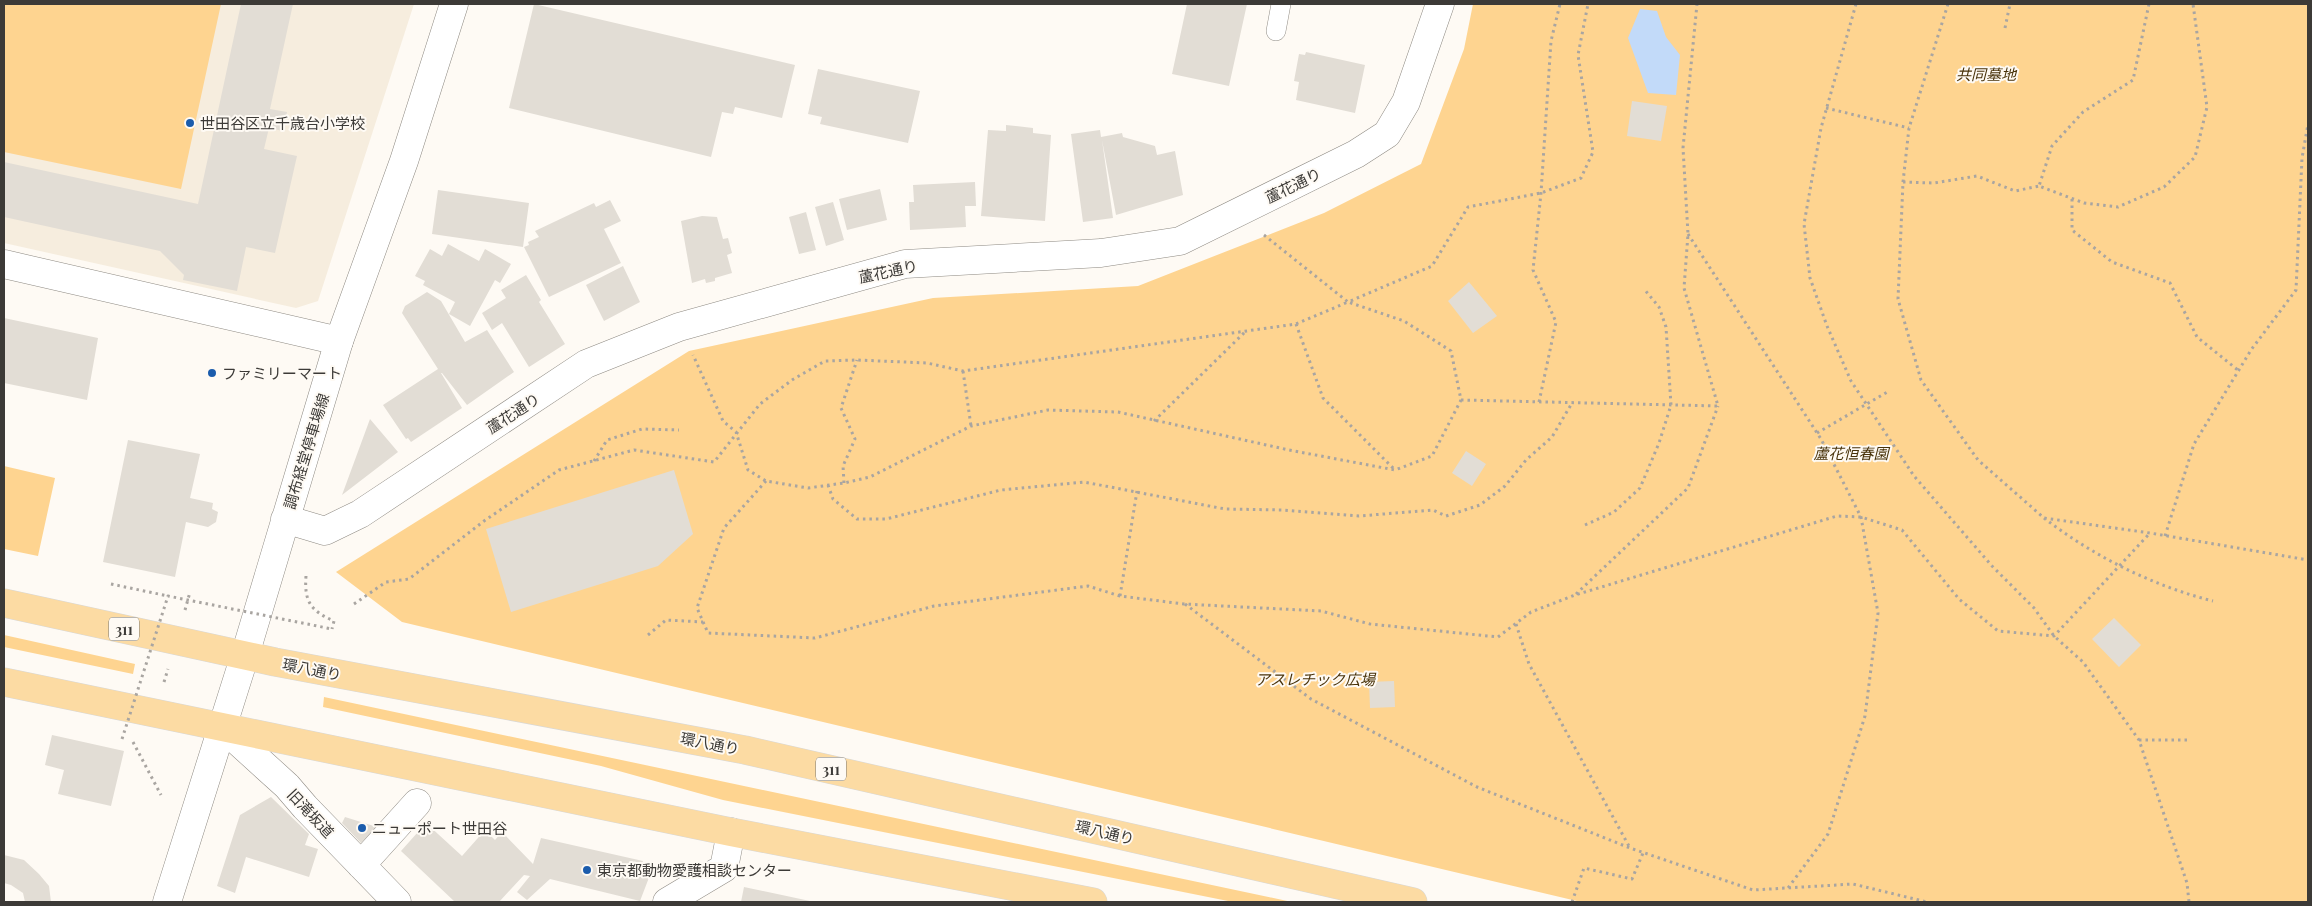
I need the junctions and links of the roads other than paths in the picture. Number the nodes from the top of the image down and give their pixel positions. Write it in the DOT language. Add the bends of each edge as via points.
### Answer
graph roads {
  1 [pos="454,4"];
  2 [pos="1280,4"];
  3 [pos="1440,4"];
  4 [pos="1276,31"];
  5 [pos="4,264"];
  6 [pos="339,341"];
  7 [pos="285,519"];
  8 [pos="4,603"];
  9 [pos="245,656"];
  10 [pos="4,682"];
  11 [pos="222,727"];
  12 [pos="416,803"];
  13 [pos="731,832"];
  14 [pos="360,865"];
  15 [pos="167,902"];
  16 [pos="397,902"];
  17 [pos="667,902"];
  18 [pos="1093,902"];
  19 [pos="1412,902"];
  1 -- 6 [label="street, 調布経堂停車場線" via="404,161"];
  2 -- 4 [label="lane"];
  3 -- 7 [label="street, 蘆花通り" via="1406,102 1387,134 1356,154 1180,241 1101,253 905,264 680,327 586,364 360,514 326,530"];
  5 -- 6 [label="street"];
  6 -- 7 [label="street, 調布経堂停車場線"];
  7 -- 9 [label="street, 調布経堂停車場線"];
  8 -- 9 [label="main road, 環八通り / 311"];
  9 -- 11 [label="street, 調布経堂停車場線"];
  9 -- 19 [label="main road, 環八通り / 311" via="745,750"];
  10 -- 11 [label="main road"];
  11 -- 13 [label="main road"];
  11 -- 14 [label="street, 旧滝坂道" via="287,786"];
  11 -- 15 [label="street, 調布経堂停車場線"];
  12 -- 14 [label="street"];
  13 -- 17 [label="street" via="724,868"];
  13 -- 18 [label="main road"];
  14 -- 16 [label="street, 旧滝坂道"];
}
